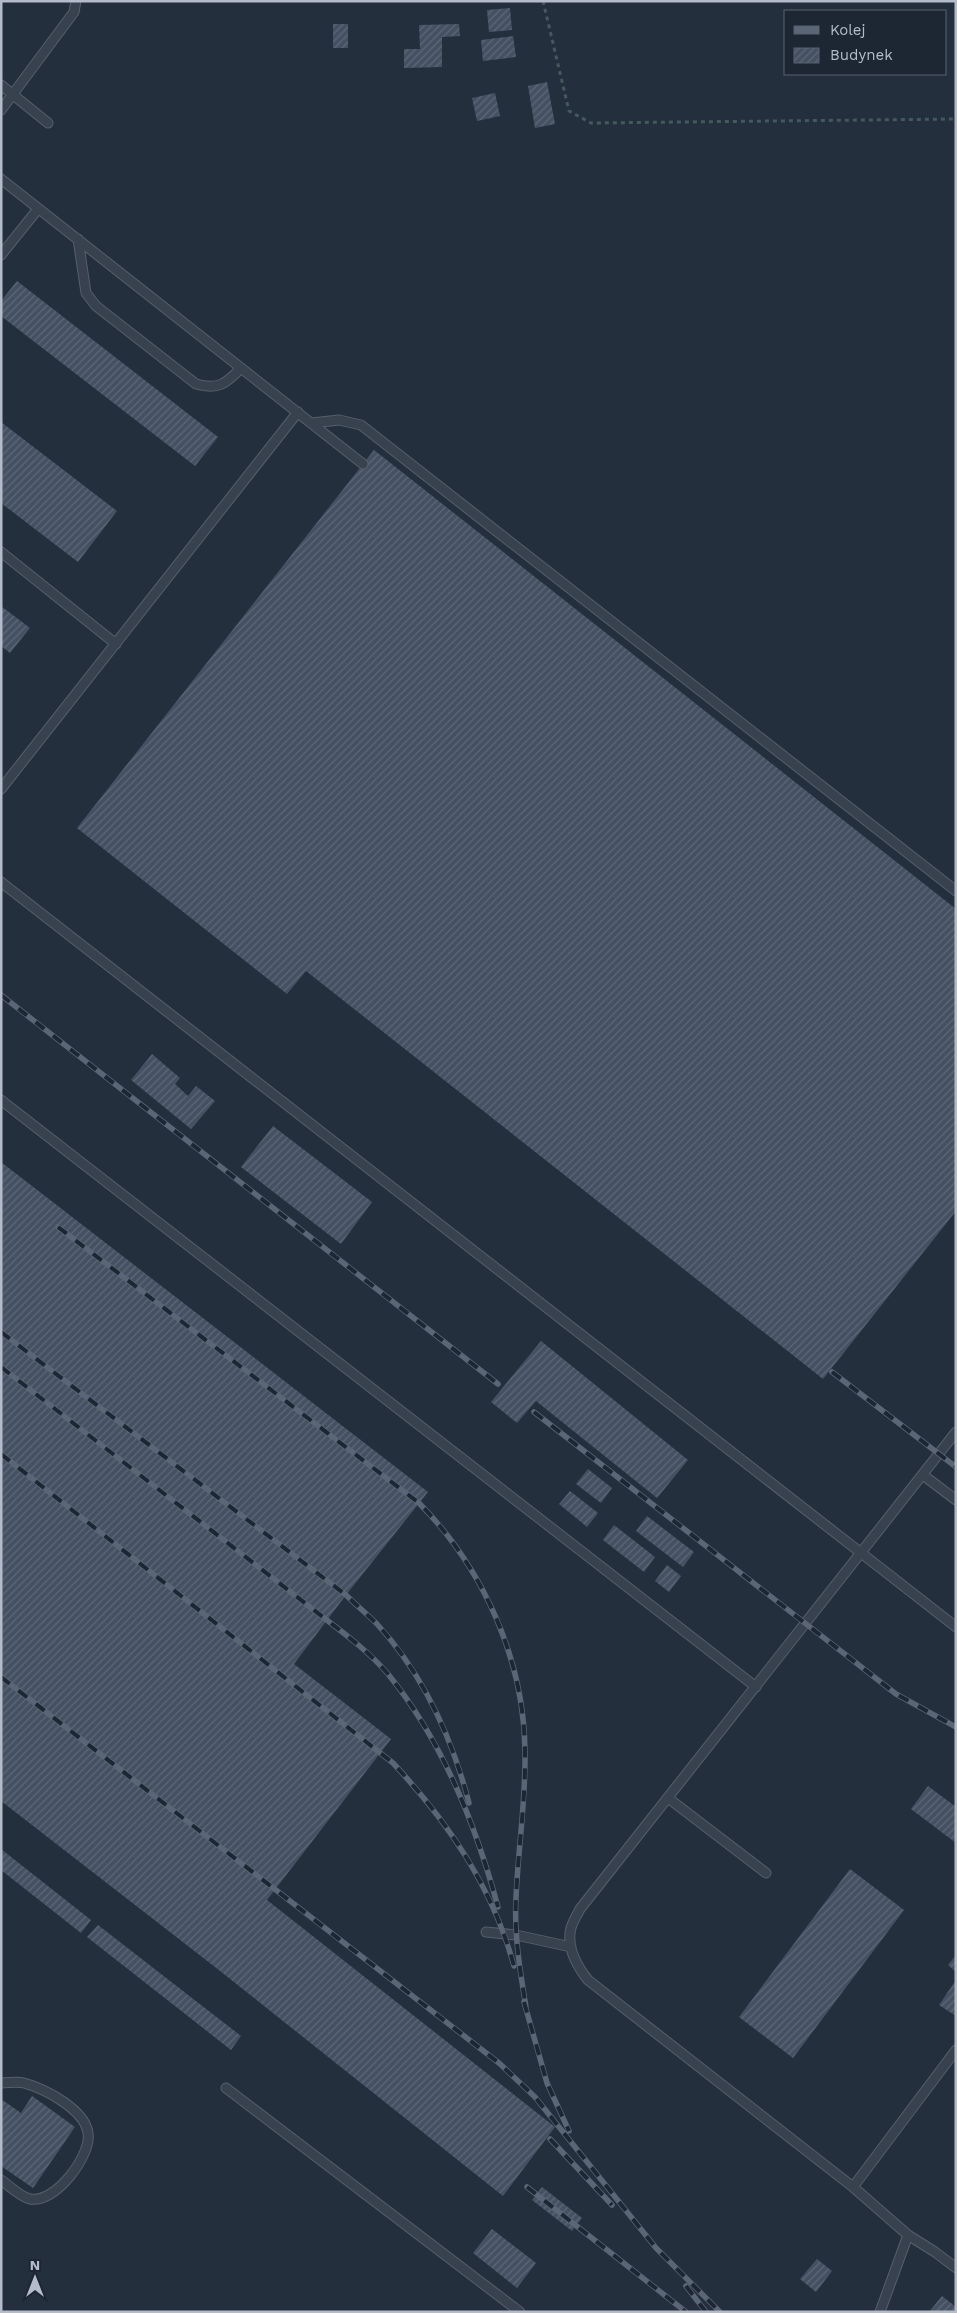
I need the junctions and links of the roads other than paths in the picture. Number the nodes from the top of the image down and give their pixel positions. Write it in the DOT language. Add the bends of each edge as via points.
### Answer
graph roads {
  1 [pos="76,1"];
  2 [pos="1,85"];
  3 [pos="13,95"];
  4 [pos="1,110"];
  5 [pos="48,123"];
  6 [pos="1,179"];
  7 [pos="38,208"];
  8 [pos="78,239"];
  9 [pos="1,256"];
  10 [pos="242,368"];
  11 [pos="298,412"];
  12 [pos="312,423"];
  13 [pos="364,464"];
  14 [pos="1,552"];
  15 [pos="116,644"];
  16 [pos="1,789"];
  17 [pos="1,882"];
  18 [pos="956,891"];
  19 [pos="1,1100"];
  20 [pos="956,1432"];
  21 [pos="922,1474"];
  22 [pos="956,1500"];
  23 [pos="861,1554"];
  24 [pos="956,1627"];
  25 [pos="756,1687"];
  26 [pos="668,1798"];
  27 [pos="766,1872"];
  28 [pos="486,1932"];
  29 [pos="571,1947"];
  30 [pos="955,2052"];
  31 [pos="1,2083"];
  32 [pos="226,2088"];
  33 [pos="1,2180"];
  34 [pos="854,2187"];
  35 [pos="908,2235"];
  36 [pos="956,2268"];
  37 [pos="520,2312"];
  38 [pos="880,2312"];
  1 -- 3 [label="lane" via="74,12"];
  2 -- 3 [label="lane"];
  3 -- 4 [label="lane"];
  3 -- 5 [label="lane"];
  6 -- 7 [label="lane"];
  7 -- 8 [label="lane"];
  7 -- 9 [label="lane"];
  8 -- 10 [label="lane"];
  8 -- 10 [label="lane" via="86,293 96,306 196,384 207,387 226,384"];
  10 -- 11 [label="lane"];
  11 -- 12 [label="lane"];
  11 -- 15 [label="lane"];
  12 -- 13 [label="lane"];
  12 -- 18 [label="lane" via="339,420 360,425"];
  14 -- 15 [label="lane"];
  15 -- 16 [label="lane"];
  17 -- 23 [label="lane"];
  19 -- 25 [label="lane"];
  20 -- 21 [label="lane"];
  21 -- 22 [label="lane"];
  21 -- 23 [label="lane"];
  23 -- 24 [label="lane"];
  23 -- 25 [label="lane"];
  25 -- 26 [label="lane"];
  26 -- 27 [label="lane"];
  26 -- 29 [label="lane" via="580,1909 571,1928"];
  28 -- 29 [label="lane"];
  29 -- 34 [label="lane" via="577,1967 588,1980"];
  30 -- 34 [label="lane"];
  31 -- 33 [label="lane" via="22,2082 34,2086 74,2108 89,2134 85,2151 62,2186 46,2198 26,2198"];
  32 -- 37 [label="lane"];
  34 -- 35 [label="lane"];
  35 -- 36 [label="lane"];
  35 -- 38 [label="lane"];
}
